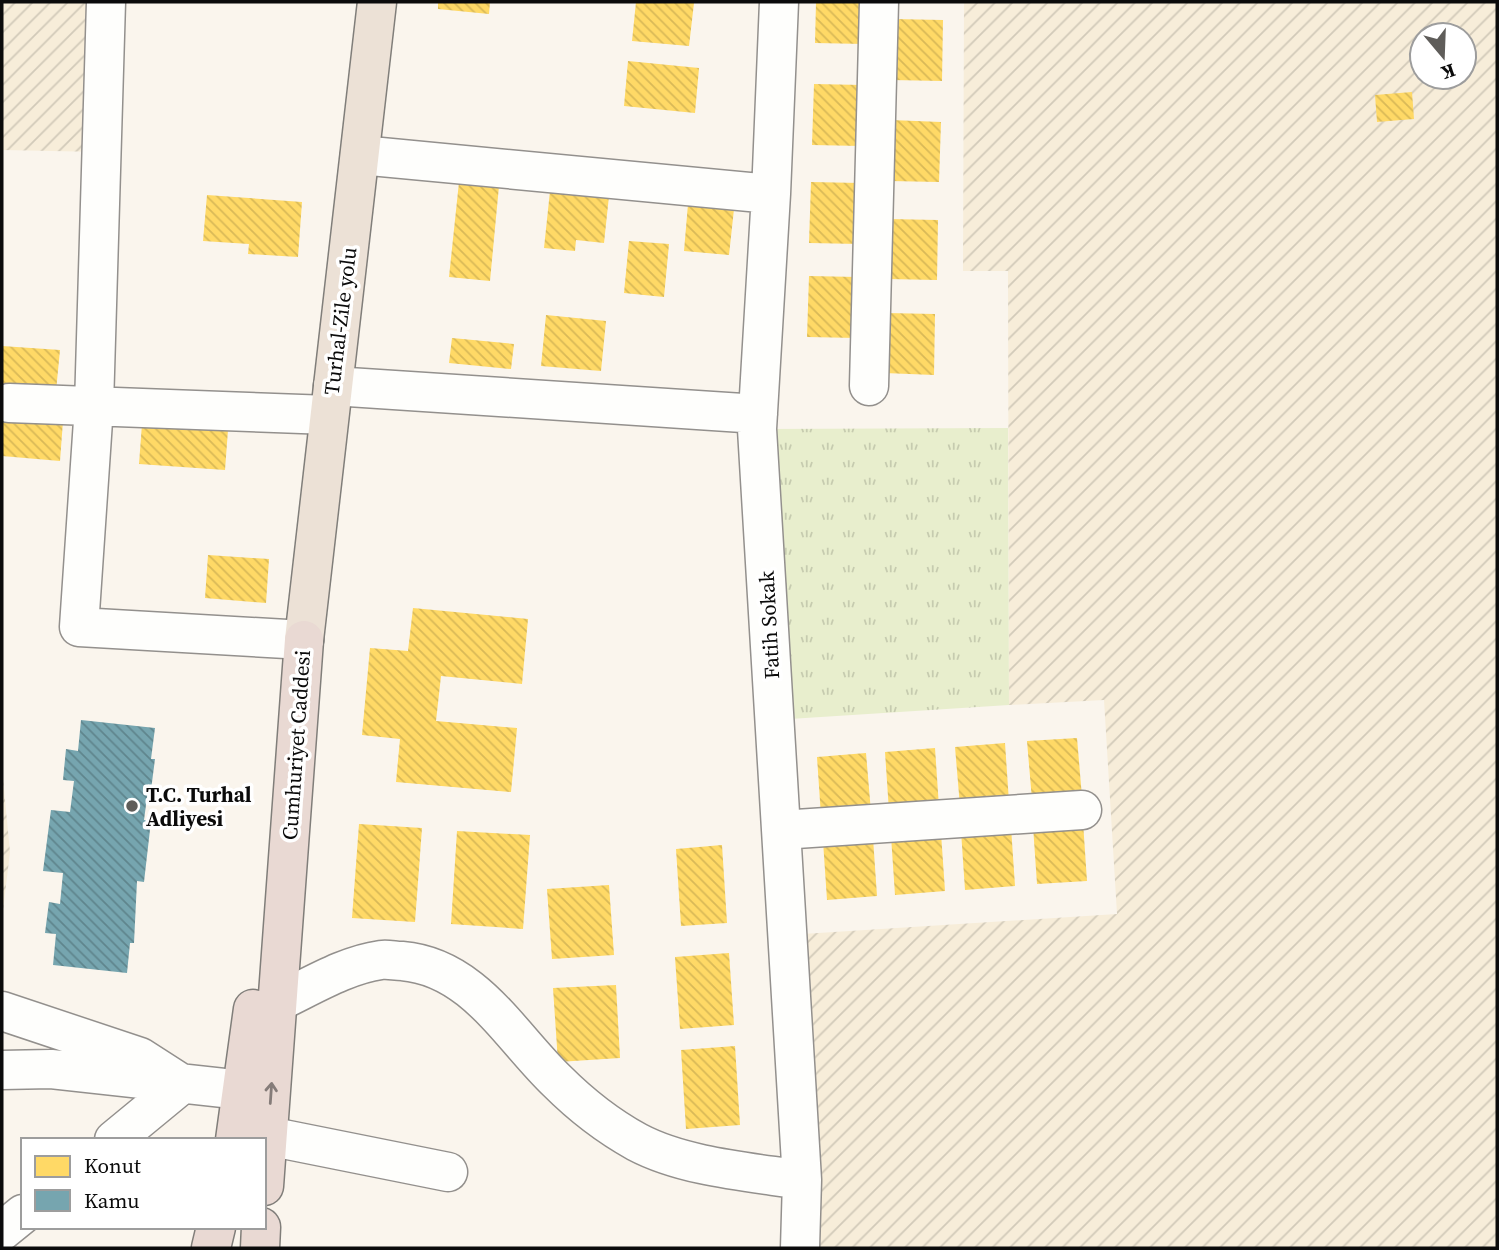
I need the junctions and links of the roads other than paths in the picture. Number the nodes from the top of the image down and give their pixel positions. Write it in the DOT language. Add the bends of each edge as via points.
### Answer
graph roads {
  1 [pos="106,2"];
  2 [pos="377,2"];
  3 [pos="779,2"];
  4 [pos="879,2"];
  5 [pos="360,155"];
  6 [pos="771,194"];
  7 [pos="869,386"];
  8 [pos="331,400"];
  9 [pos="9,403"];
  10 [pos="94,406"];
  11 [pos="758,414"];
  12 [pos="304,640"];
  13 [pos="1082,810"];
  14 [pos="781,830"];
  15 [pos="278,1002"];
  16 [pos="2,1012"];
  17 [pos="2,1070"];
  18 [pos="182,1084"];
  19 [pos="242,1090"];
  20 [pos="116,1138"];
  21 [pos="251,1138"];
  22 [pos="266,1141"];
  23 [pos="448,1172"];
  24 [pos="802,1180"];
  25 [pos="21,1216"];
  26 [pos="216,1229"];
  27 [pos="261,1229"];
  28 [pos="2,1231"];
  29 [pos="211,1248"];
  30 [pos="260,1248"];
  31 [pos="800,1248"];
  1 -- 10 [label="street"];
  2 -- 5 [label="main road, Turhal-Zile yolu"];
  3 -- 6 [label="street, Fatih Sokak"];
  4 -- 7 [label="street"];
  5 -- 6 [label="street"];
  5 -- 8 [label="main road, Turhal-Zile yolu"];
  6 -- 11 [label="street, Fatih Sokak"];
  8 -- 10 [label="street"];
  8 -- 11 [label="street"];
  8 -- 12 [label="main road, Turhal-Zile yolu"];
  9 -- 10 [label="street"];
  10 -- 12 [label="street" via="79,627"];
  11 -- 14 [label="street, Fatih Sokak"];
  12 -- 15 [label="highway, Cumhuriyet Caddesi"];
  12 -- 19 [label="highway, Cumhuriyet Caddesi"];
  13 -- 14 [label="street"];
  14 -- 24 [label="street, Fatih Sokak"];
  21 -- 15 [label="highway, Cumhuriyet Caddesi, one-way"];
  15 -- 24 [label="street" via="354,967 383,960 417,962 444,971 474,991 566,1089 639,1143 700,1165"];
  16 -- 18 [label="street" via="140,1058"];
  17 -- 18 [label="street" via="51,1069"];
  18 -- 19 [label="street"];
  18 -- 20 [label="street"];
  19 -- 21 [label="highway, Cumhuriyet Caddesi"];
  22 -- 23 [label="street"];
  24 -- 31 [label="street, Fatih Sokak"];
  25 -- 28 [label="street"];
  26 -- 29 [label="highway"];
  27 -- 30 [label="highway"];
}
